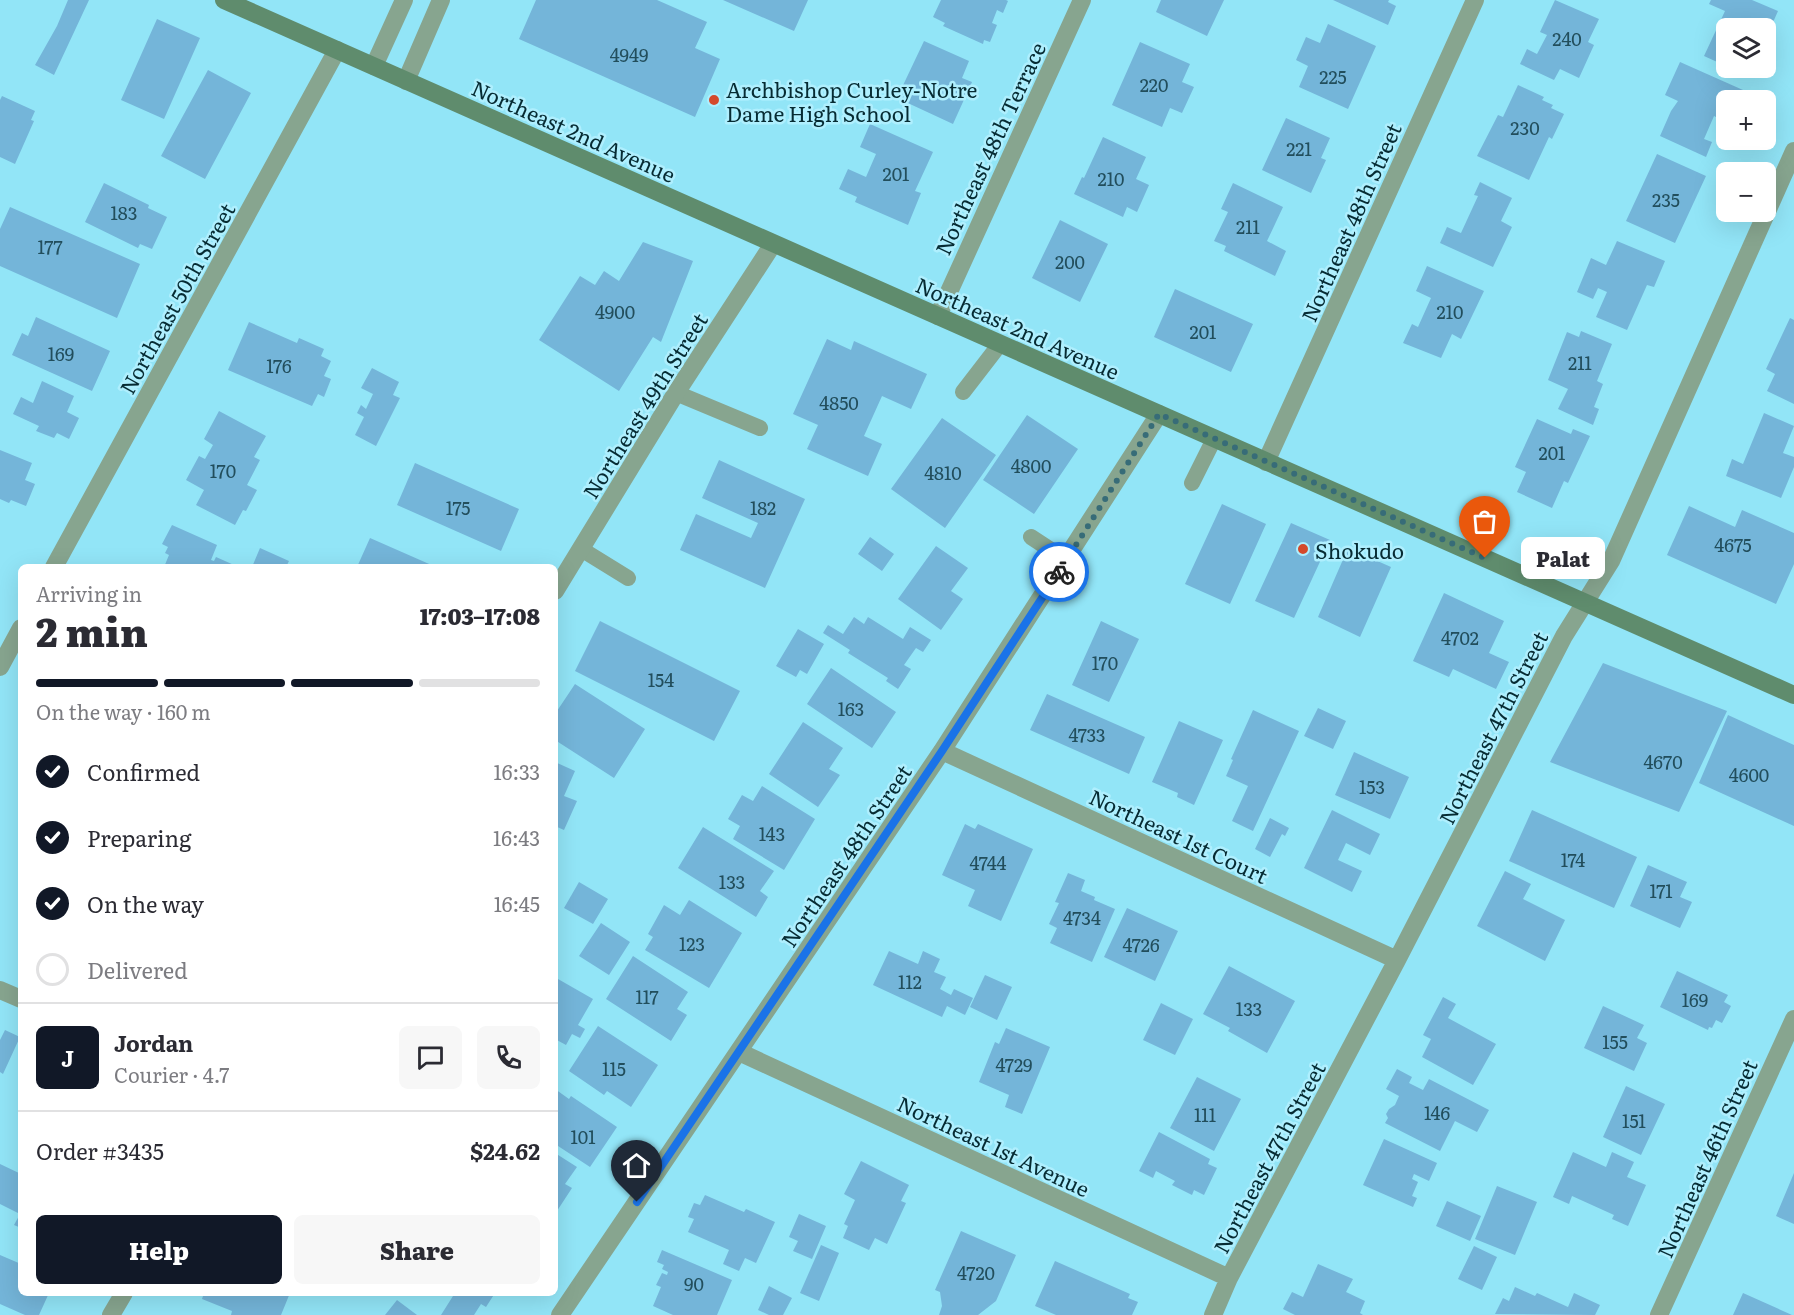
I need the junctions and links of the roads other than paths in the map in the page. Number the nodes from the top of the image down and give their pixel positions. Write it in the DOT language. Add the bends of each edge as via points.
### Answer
graph roads {
  1 [pos="224,0"];
  2 [pos="404,0"];
  3 [pos="441,0"];
  4 [pos="1082,0"];
  5 [pos="1475,0"];
  6 [pos="337,50"];
  7 [pos="374,66"];
  8 [pos="406,81"];
  9 [pos="1794,151"];
  10 [pos="773,244"];
  11 [pos="938,316"];
  12 [pos="1000,344"];
  13 [pos="963,392"];
  14 [pos="676,393"];
  15 [pos="1159,414"];
  16 [pos="760,428"];
  17 [pos="1214,439"];
  18 [pos="1266,462"];
  19 [pos="1192,483"];
  20 [pos="1031,537"];
  21 [pos="581,549"];
  22 [pos="1066,560"];
  23 [pos="56,564"];
  24 [pos="628,578"];
  25 [pos="558,586"];
  26 [pos="1585,603"];
  27 [pos="18,634"];
  28 [pos="0,667"];
  29 [pos="1794,695"];
  30 [pos="942,751"];
  31 [pos="1397,960"];
  32 [pos="0,990"];
  33 [pos="18,998"];
  34 [pos="1794,1019"];
  35 [pos="739,1052"];
  36 [pos="1229,1278"];
  37 [pos="122,1296"];
  38 [pos="111,1315"];
  39 [pos="560,1315"];
  40 [pos="1213,1315"];
  41 [pos="1659,1315"];
  1 -- 6 [label="main road, Northeast 2nd Avenue"];
  2 -- 7 [label="street"];
  3 -- 8 [label="street"];
  4 -- 11 [label="street, Northeast 48th Terrace"];
  5 -- 18 [label="street, Northeast 48th Street"];
  6 -- 7 [label="main road, Northeast 2nd Avenue"];
  6 -- 23 [label="street, Northeast 50th Street"];
  7 -- 8 [label="main road, Northeast 2nd Avenue"];
  8 -- 10 [label="main road, Northeast 2nd Avenue"];
  9 -- 26 [label="street, Northeast 47th Street" via="1611,561"];
  10 -- 11 [label="main road, Northeast 2nd Avenue"];
  10 -- 14 [label="street, Northeast 49th Street"];
  11 -- 12 [label="main road, Northeast 2nd Avenue"];
  12 -- 13 [label="lane"];
  12 -- 15 [label="main road, Northeast 2nd Avenue"];
  14 -- 16 [label="lane"];
  14 -- 21 [label="street, Northeast 49th Street"];
  15 -- 17 [label="main road, Northeast 2nd Avenue"];
  15 -- 22 [label="street, Northeast 48th Street"];
  17 -- 18 [label="main road, Northeast 2nd Avenue"];
  17 -- 19 [label="lane"];
  18 -- 26 [label="main road, Northeast 2nd Avenue"];
  20 -- 22 [label="lane"];
  21 -- 24 [label="lane"];
  21 -- 25 [label="street, Northeast 49th Street"];
  22 -- 30 [label="street, Northeast 48th Street"];
  26 -- 29 [label="main road, Northeast 2nd Avenue"];
  26 -- 31 [label="street, Northeast 47th Street" via="1564,636"];
  27 -- 28 [label="street"];
  30 -- 31 [label="street, Northeast 1st Court"];
  30 -- 35 [label="street, Northeast 48th Street"];
  31 -- 36 [label="street, Northeast 47th Street"];
  32 -- 33 [label="street"];
  34 -- 41 [label="street, Northeast 46th Street"];
  35 -- 36 [label="street, Northeast 1st Avenue"];
  35 -- 39 [label="street, Northeast 48th Street"];
  36 -- 40 [label="street, Northeast 47th Street"];
  37 -- 38 [label="street"];
}
